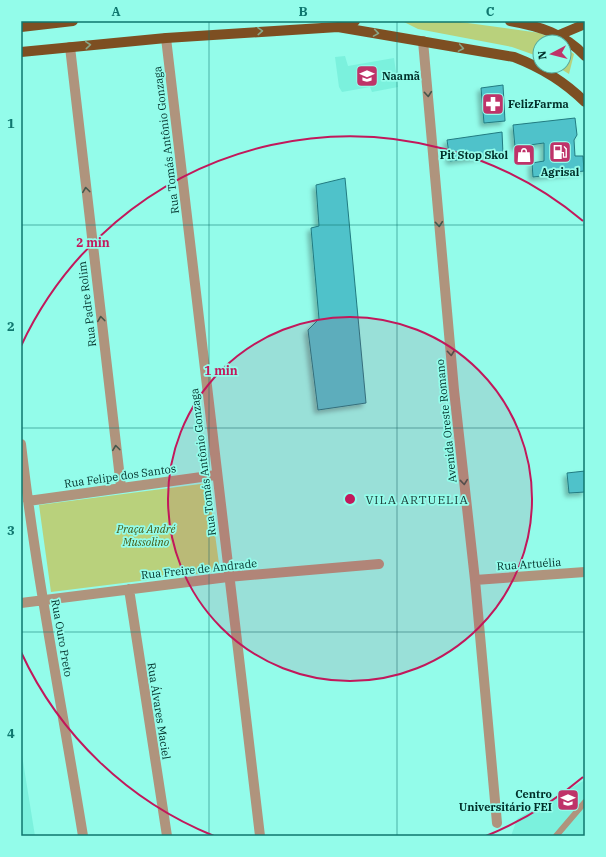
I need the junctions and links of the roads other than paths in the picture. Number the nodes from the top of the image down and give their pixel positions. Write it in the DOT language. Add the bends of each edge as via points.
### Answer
graph roads {
  1 [pos="71,21"];
  2 [pos="355,21"];
  3 [pos="510,21"];
  4 [pos="585,24"];
  5 [pos="21,27"];
  6 [pos="338,27"];
  7 [pos="556,34"];
  8 [pos="561,34"];
  9 [pos="166,38"];
  10 [pos="423,41"];
  11 [pos="572,46"];
  12 [pos="70,47"];
  13 [pos="21,52"];
  14 [pos="585,56"];
  15 [pos="585,102"];
  16 [pos="21,444"];
  17 [pos="216,475"];
  18 [pos="121,487"];
  19 [pos="28,501"];
  20 [pos="379,564"];
  21 [pos="585,572"];
  22 [pos="228,577"];
  23 [pos="475,580"];
  24 [pos="129,589"];
  25 [pos="43,600"];
  26 [pos="21,602"];
  27 [pos="585,802"];
  28 [pos="497,823"];
  29 [pos="83,836"];
  30 [pos="167,836"];
  31 [pos="260,836"];
  32 [pos="556,836"];
  1 -- 5 [label="main road"];
  2 -- 6 [label="main road"];
  3 -- 7 [label="main road"];
  4 -- 8 [label="main road"];
  9 -- 6 [label="main road, one-way"];
  6 -- 10 [label="main road, one-way"];
  12 -- 9 [label="main road, one-way"];
  9 -- 17 [label="street, Rua Tomás Antônio Gonzaga"];
  10 -- 15 [label="main road, one-way" via="496,54 534,64 567,86"];
  10 -- 23 [label="street, Avenida Oreste Romano, one-way" via="454,390"];
  11 -- 14 [label="main road"];
  12 -- 13 [label="main road"];
  18 -- 12 [label="street, Rua Padre Rolim, one-way"];
  16 -- 19 [label="street, Rua Ouro Preto"];
  17 -- 18 [label="street, Rua Felipe dos Santos"];
  17 -- 22 [label="street, Rua Tomás Antônio Gonzaga"];
  18 -- 19 [label="street, Rua Felipe dos Santos"];
  19 -- 25 [label="street, Rua Ouro Preto"];
  20 -- 22 [label="street, Rua Freire de Andrade"];
  21 -- 23 [label="street, Rua Artuélia"];
  22 -- 24 [label="street, Rua Freire de Andrade"];
  22 -- 31 [label="street, Rua Tomás Antônio Gonzaga"];
  23 -- 28 [label="street, Avenida Oreste Romano"];
  24 -- 25 [label="street, Rua Freire de Andrade"];
  24 -- 30 [label="street, Rua Álvares Maciel"];
  25 -- 26 [label="street, Rua Freire de Andrade"];
  25 -- 29 [label="street, Rua Ouro Preto"];
  27 -- 32 [label="lane"];
}
